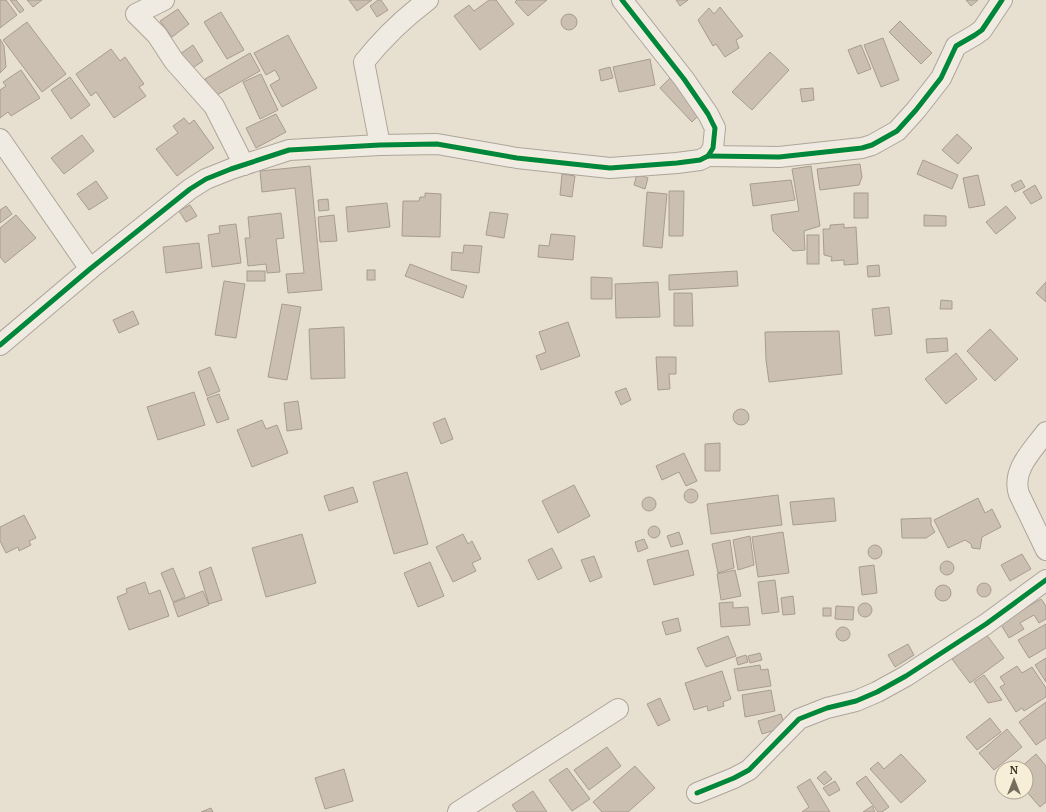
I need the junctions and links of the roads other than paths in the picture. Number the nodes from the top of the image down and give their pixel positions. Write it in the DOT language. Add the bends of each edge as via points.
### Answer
graph roads {
  1 [pos="164,0"];
  2 [pos="428,0"];
  3 [pos="622,0"];
  4 [pos="1002,0"];
  5 [pos="131,7"];
  6 [pos="714,137"];
  7 [pos="0,139"];
  8 [pos="380,145"];
  9 [pos="708,156"];
  10 [pos="732,157"];
  11 [pos="244,165"];
  12 [pos="90,269"];
  13 [pos="0,345"];
  14 [pos="1046,432"];
  15 [pos="1046,550"];
  16 [pos="1046,580"];
  17 [pos="618,709"];
  18 [pos="697,792"];
  19 [pos="458,812"];
  1 -- 5 [label="street"];
  2 -- 8 [label="street" via="400,23 364,62"];
  3 -- 6 [label="street" via="708,114 715,128"];
  4 -- 10 [label="street" via="982,30 956,46 941,78 905,123 885,139 862,148 780,157"];
  5 -- 11 [label="street" via="214,106"];
  6 -- 9 [label="street" via="713,148"];
  6 -- 10 [label="street"];
  7 -- 12 [label="street"];
  8 -- 9 [label="street" via="437,144 517,158 610,168 677,163 700,160"];
  8 -- 11 [label="street" via="289,150"];
  9 -- 10 [label="street"];
  11 -- 12 [label="street" via="206,179 190,189"];
  12 -- 13 [label="street"];
  14 -- 15 [label="street" via="1020,467 1016,484"];
  16 -- 18 [label="street" via="986,624 906,676 856,701 827,708 799,719 749,770"];
  17 -- 19 [label="street"];
}
